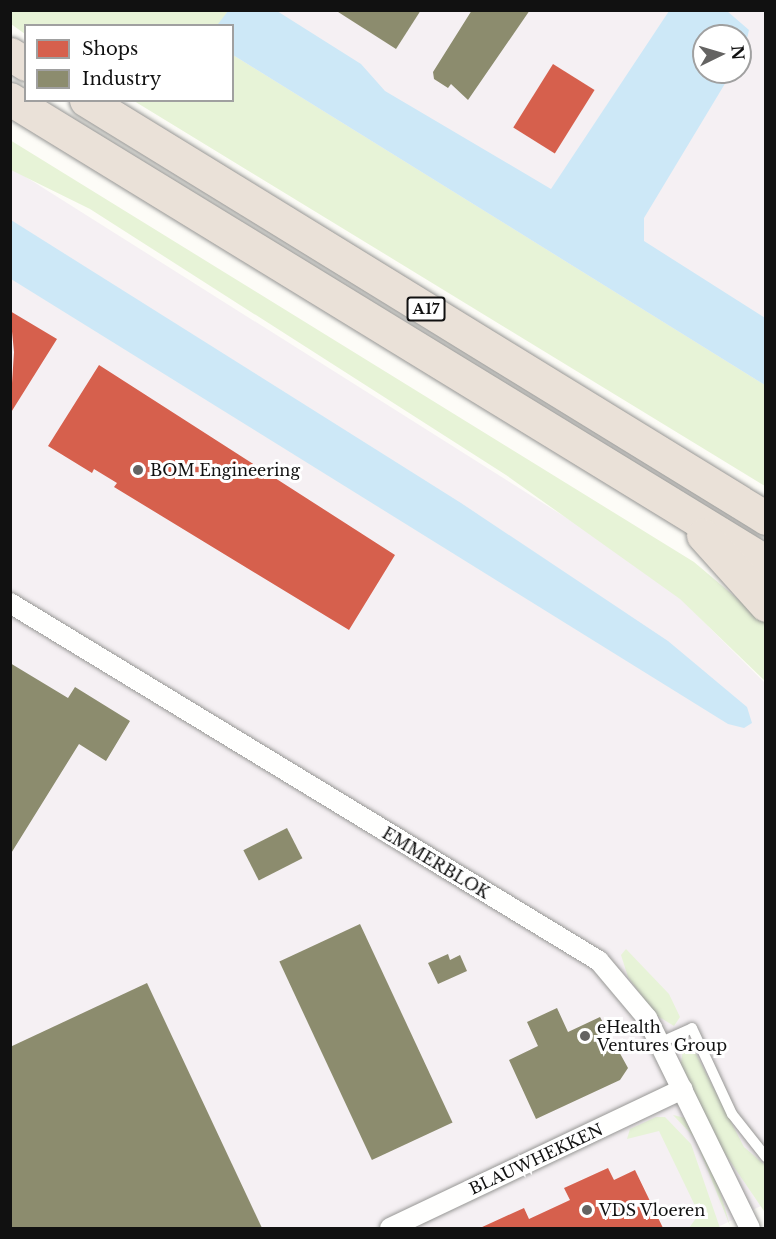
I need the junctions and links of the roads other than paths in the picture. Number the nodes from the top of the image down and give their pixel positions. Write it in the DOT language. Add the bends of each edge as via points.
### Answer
graph roads {
  1 [pos="10,54"];
  2 [pos="24,63"];
  3 [pos="10,99"];
  4 [pos="89,102"];
  5 [pos="682,512"];
  6 [pos="765,518"];
  7 [pos="765,562"];
  8 [pos="10,603"];
  9 [pos="765,605"];
  10 [pos="659,1043"];
  11 [pos="683,1089"];
  12 [pos="765,1157"];
  13 [pos="390,1228"];
  14 [pos="750,1228"];
  1 -- 2 [label="highway"];
  3 -- 5 [label="highway, A17"];
  4 -- 6 [label="highway, A17"];
  5 -- 7 [label="highway, A17"];
  5 -- 9 [label="highway, A17"];
  8 -- 10 [label="street, EMMERBLOK" via="599,961 633,997"];
  10 -- 11 [label="street, EMMERBLOK"];
  10 -- 12 [label="lane" via="692,1028 732,1114"];
  11 -- 13 [label="street, BLAUWHEKKEN"];
  11 -- 14 [label="street, EMMERBLOK"];
}
